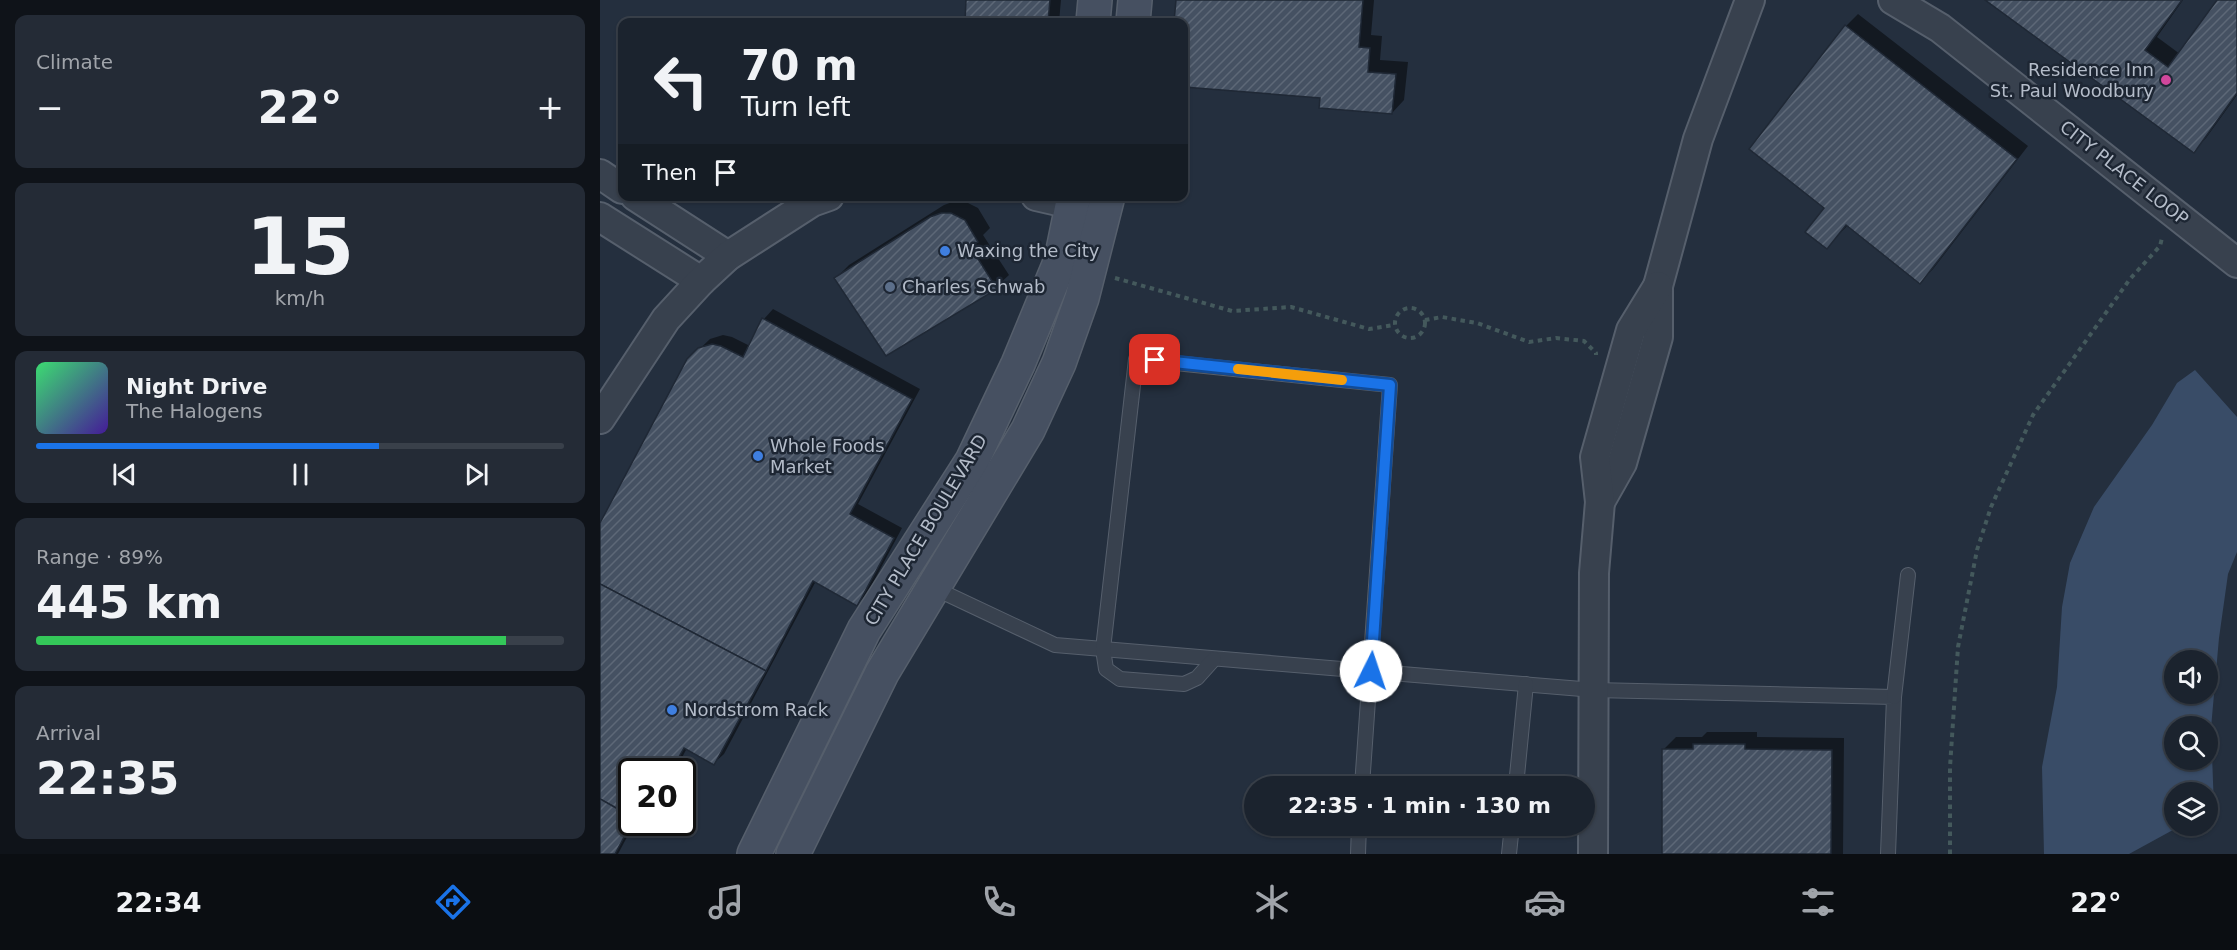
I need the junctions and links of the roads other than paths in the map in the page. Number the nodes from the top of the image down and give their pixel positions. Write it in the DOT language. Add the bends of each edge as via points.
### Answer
graph roads {
  1 [pos="1095,0"];
  2 [pos="1135,0"];
  3 [pos="1750,0"];
  4 [pos="1893,0"];
  5 [pos="1093,18"];
  6 [pos="1133,18"];
  7 [pos="600,174"];
  8 [pos="618,186"];
  9 [pos="642,201"];
  10 [pos="815,201"];
  11 [pos="1073,201"];
  12 [pos="1081,201"];
  13 [pos="1106,204"];
  14 [pos="600,217"];
  15 [pos="728,256"];
  16 [pos="2237,263"];
  17 [pos="701,281"];
  18 [pos="1658,286"];
  19 [pos="600,419"];
  20 [pos="1600,502"];
  21 [pos="1908,575"];
  22 [pos="932,587"];
  23 [pos="1103,649"];
  24 [pos="1214,658"];
  25 [pos="1371,671"];
  26 [pos="1526,684"];
  27 [pos="1594,690"];
  28 [pos="1894,697"];
  29 [pos="1363,776"];
  30 [pos="1517,776"];
  31 [pos="1359,836"];
  32 [pos="1511,836"];
  33 [pos="754,854"];
  34 [pos="793,854"];
  35 [pos="1358,854"];
  36 [pos="1509,854"];
  37 [pos="1593,854"];
  38 [pos="1888,854"];
  1 -- 5 [label="street"];
  2 -- 6 [label="street"];
  3 -- 18 [label="street" via="1698,139"];
  4 -- 16 [label="street, CITY PLACE LOOP" via="1940,28"];
  7 -- 8 [label="street"];
  9 -- 15 [label="street"];
  10 -- 15 [label="street"];
  11 -- 33 [label="street, CITY PLACE BOULEVARD" via="1061,260 972,461 864,630"];
  12 -- 13 [label="street"];
  13 -- 22 [label="street, CITY PLACE BOULEVARD" via="1082,298 1059,363 1028,430"];
  14 -- 17 [label="street"];
  15 -- 17 [label="street"];
  17 -- 19 [label="street" via="666,319"];
  18 -- 20 [label="street" via="1658,337 1622,463"];
  18 -- 20 [label="street" via="1631,330 1596,457"];
  20 -- 27 [label="street" via="1594,573"];
  21 -- 28 [label="lane"];
  22 -- 23 [label="lane" via="1055,645"];
  22 -- 34 [label="street, CITY PLACE BOULEVARD" via="882,673"];
  23 -- 24 [label="lane"];
  23 -- 24 [label="lane" via="1106,669 1114,676 1156,682 1184,684 1197,678"];
  23 -- 25 [label="lane" via="1136,358 1390,385"];
  24 -- 25 [label="lane"];
  25 -- 26 [label="lane"];
  25 -- 29 [label="lane"];
  26 -- 27 [label="lane"];
  26 -- 30 [label="lane"];
  27 -- 28 [label="lane"];
  27 -- 37 [label="street"];
  28 -- 38 [label="lane"];
  31 -- 35 [label="lane"];
  32 -- 36 [label="lane"];
}
